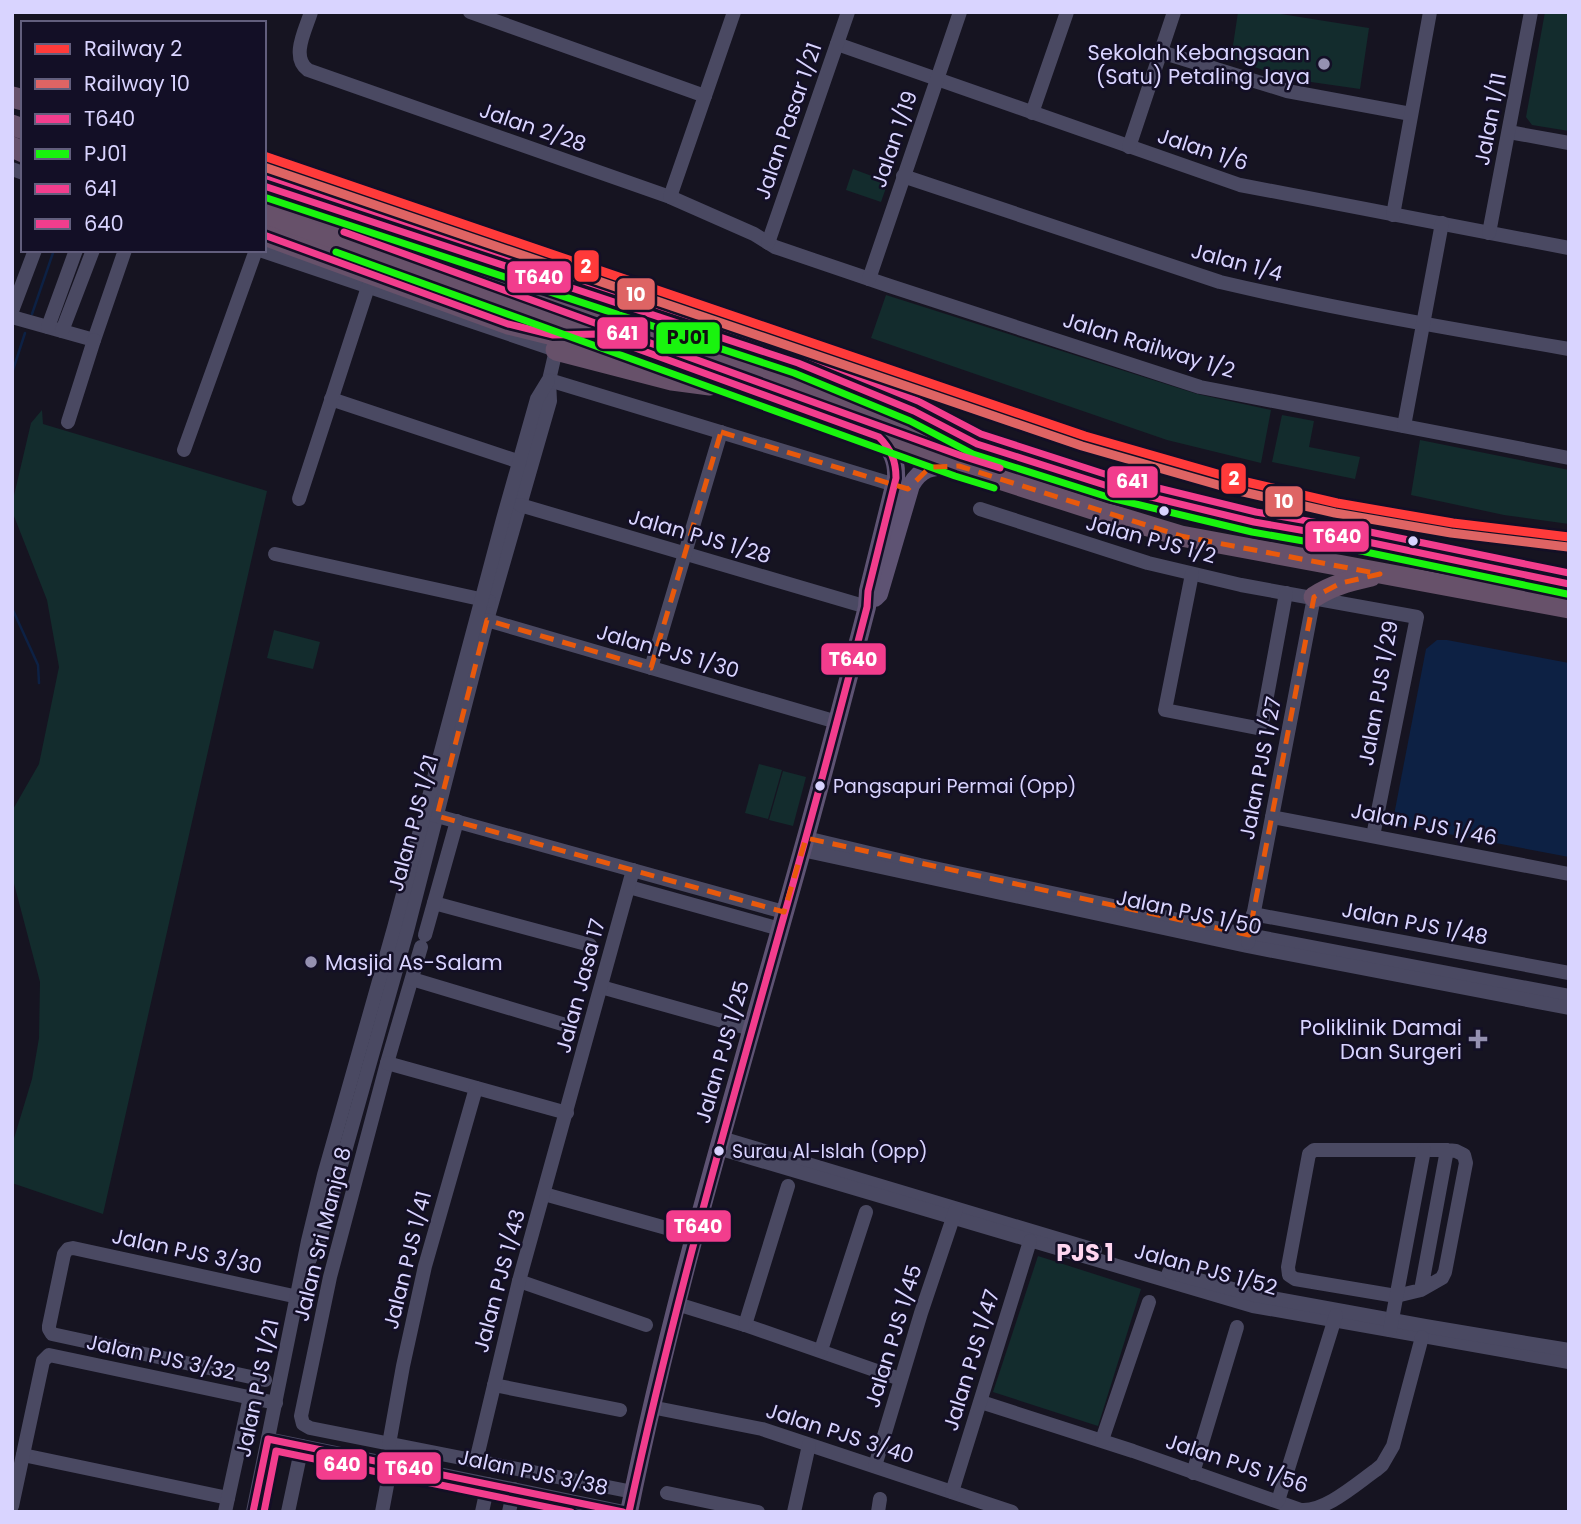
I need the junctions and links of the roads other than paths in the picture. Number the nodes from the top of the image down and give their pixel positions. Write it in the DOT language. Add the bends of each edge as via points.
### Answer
graph roads {
  1 [pos="311,12"];
  2 [pos="470,12"];
  3 [pos="734,12"];
  4 [pos="848,12"];
  5 [pos="960,12"];
  6 [pos="1067,12"];
  7 [pos="1174,12"];
  8 [pos="1430,12"];
  9 [pos="1531,12"];
  10 [pos="837,44"];
  11 [pos="1161,52"];
  12 [pos="937,79"];
  13 [pos="705,96"];
  14 [pos="1032,113"];
  15 [pos="1411,114"];
  16 [pos="1509,132"];
  17 [pos="1569,143"];
  18 [pos="1129,147"];
  19 [pos="904,176"];
  20 [pos="266,187"];
  21 [pos="670,197"];
  22 [pos="266,201"];
  23 [pos="1393,215"];
  24 [pos="266,216"];
  25 [pos="1442,223"];
  26 [pos="1489,233"];
  27 [pos="266,236"];
  28 [pos="768,243"];
  29 [pos="1569,248"];
  30 [pos="33,252"];
  31 [pos="75,252"];
  32 [pos="92,252"];
  33 [pos="124,252"];
  34 [pos="257,252"];
  35 [pos="264,252"];
  36 [pos="869,279"];
  37 [pos="368,288"];
  38 [pos="13,308"];
  39 [pos="1422,323"];
  40 [pos="55,329"];
  41 [pos="597,334"];
  42 [pos="94,340"];
  43 [pos="1569,349"];
  44 [pos="556,350"];
  45 [pos="549,380"];
  46 [pos="743,388"];
  47 [pos="331,400"];
  48 [pos="68,422"];
  49 [pos="1404,426"];
  50 [pos="721,432"];
  51 [pos="879,437"];
  52 [pos="976,444"];
  53 [pos="184,450"];
  54 [pos="1569,458"];
  55 [pos="520,462"];
  56 [pos="959,466"];
  57 [pos="895,485"];
  58 [pos="299,499"];
  59 [pos="520,505"];
  60 [pos="980,509"];
  61 [pos="275,554"];
  62 [pos="685,554"];
  63 [pos="1192,574"];
  64 [pos="1380,574"];
  65 [pos="1569,584"];
  66 [pos="1286,593"];
  67 [pos="1314,597"];
  68 [pos="486,601"];
  69 [pos="867,607"];
  70 [pos="1569,608"];
  71 [pos="487,620"];
  72 [pos="651,668"];
  73 [pos="836,722"];
  74 [pos="431,814"];
  75 [pos="1272,817"];
  76 [pos="457,821"];
  77 [pos="1373,836"];
  78 [pos="804,844"];
  79 [pos="633,870"];
  80 [pos="1569,874"];
  81 [pos="629,887"];
  82 [pos="434,903"];
  83 [pos="1253,914"];
  84 [pos="782,920"];
  85 [pos="1248,940"];
  86 [pos="590,945"];
  87 [pos="1483,957"];
  88 [pos="1569,973"];
  89 [pos="412,979"];
  90 [pos="1478,984"];
  91 [pos="601,988"];
  92 [pos="1569,996"];
  93 [pos="1569,1008"];
  94 [pos="569,1026"];
  95 [pos="751,1029"];
  96 [pos="387,1063"];
  97 [pos="476,1088"];
  98 [pos="567,1113"];
  99 [pos="720,1143"];
  100 [pos="1424,1150"];
  101 [pos="1447,1150"];
  102 [pos="788,1186"];
  103 [pos="544,1194"];
  104 [pos="866,1212"];
  105 [pos="954,1213"];
  106 [pos="971,1218"];
  107 [pos="695,1236"];
  108 [pos="1030,1241"];
  109 [pos="519,1281"];
  110 [pos="1421,1290"];
  111 [pos="1396,1296"];
  112 [pos="298,1297"];
  113 [pos="1254,1301"];
  114 [pos="1149,1302"];
  115 [pos="677,1304"];
  116 [pos="1335,1316"];
  117 [pos="646,1325"];
  118 [pos="745,1325"];
  119 [pos="1391,1326"];
  120 [pos="1237,1327"];
  121 [pos="1422,1337"];
  122 [pos="821,1350"];
  123 [pos="1569,1350"];
  124 [pos="1569,1362"];
  125 [pos="900,1379"];
  126 [pos="265,1380"];
  127 [pos="494,1385"];
  128 [pos="250,1397"];
  129 [pos="981,1402"];
  130 [pos="276,1403"];
  131 [pos="651,1407"];
  132 [pos="620,1410"];
  133 [pos="302,1416"];
  134 [pos="268,1439"];
  135 [pos="1102,1440"];
  136 [pos="388,1444"];
  137 [pos="808,1444"];
  138 [pos="302,1446"];
  139 [pos="23,1455"];
  140 [pos="476,1461"];
  141 [pos="391,1464"];
  142 [pos="874,1466"];
  143 [pos="1193,1473"];
  144 [pos="488,1484"];
  145 [pos="514,1489"];
  146 [pos="633,1492"];
  147 [pos="952,1492"];
  148 [pos="667,1493"];
  149 [pos="1278,1501"];
  150 [pos="227,1505"];
  151 [pos="12,1506"];
  152 [pos="605,1510"];
  153 [pos="254,1512"];
  154 [pos="288,1512"];
  155 [pos="382,1512"];
  156 [pos="482,1512"];
  157 [pos="509,1512"];
  158 [pos="624,1512"];
  159 [pos="629,1512"];
  160 [pos="758,1512"];
  161 [pos="794,1512"];
  162 [pos="1012,1512"];
  1 -- 21 [label="street, Jalan 2/28" via="299,56 304,68"];
  2 -- 13 [label="street"];
  3 -- 13 [label="street"];
  4 -- 10 [label="street, Jalan Pasar 1/21"];
  5 -- 12 [label="street, Jalan 1/19"];
  6 -- 14 [label="street"];
  7 -- 11 [label="street"];
  8 -- 15 [label="street"];
  9 -- 16 [label="street, Jalan 1/11"];
  10 -- 12 [label="street, Jalan 1/6"];
  10 -- 28 [label="street, Jalan Pasar 1/21"];
  11 -- 15 [label="street" via="1287,91"];
  11 -- 18 [label="street"];
  12 -- 14 [label="street, Jalan 1/6"];
  12 -- 19 [label="street, Jalan 1/19"];
  13 -- 21 [label="street"];
  14 -- 18 [label="street, Jalan 1/6"];
  15 -- 23 [label="street"];
  16 -- 17 [label="street"];
  16 -- 26 [label="street, Jalan 1/11"];
  18 -- 23 [label="street, Jalan 1/6" via="1240,185"];
  19 -- 36 [label="street, Jalan 1/19"];
  19 -- 39 [label="street, Jalan 1/4" via="1220,282"];
  20 -- 52 [label="highway" via="797,363 914,411"];
  21 -- 28 [label="street, Jalan 2/28"];
  22 -- 52 [label="highway" via="584,305"];
  23 -- 25 [label="street, Jalan 1/6"];
  24 -- 41 [label="highway"];
  25 -- 26 [label="street, Jalan 1/6"];
  25 -- 39 [label="street"];
  26 -- 29 [label="street, Jalan 1/6"];
  27 -- 41 [label="highway" via="508,324 553,335"];
  28 -- 36 [label="street, Jalan Railway 1/2"];
  30 -- 38 [label="street"];
  31 -- 40 [label="street"];
  32 -- 40 [label="street"];
  33 -- 42 [label="street"];
  34 -- 53 [label="street"];
  35 -- 37 [label="street"];
  36 -- 49 [label="street, Jalan Railway 1/2" via="1200,387"];
  37 -- 44 [label="street"];
  37 -- 47 [label="street"];
  38 -- 40 [label="street"];
  39 -- 43 [label="street, Jalan 1/4"];
  39 -- 49 [label="street"];
  40 -- 42 [label="street"];
  41 -- 46 [label="highway"];
  42 -- 48 [label="street"];
  44 -- 45 [label="street, Jalan PJS 1/21"];
  44 -- 46 [label="highway" via="672,380"];
  45 -- 50 [label="street"];
  45 -- 55 [label="street, Jalan PJS 1/21" via="537,399"];
  45 -- 59 [label="street, Jalan PJS 1/21" via="550,401"];
  46 -- 51 [label="highway"];
  47 -- 55 [label="street"];
  47 -- 58 [label="street"];
  49 -- 54 [label="street, Jalan Railway 1/2"];
  50 -- 57 [label="street"];
  50 -- 62 [label="street"];
  51 -- 56 [label="highway"];
  51 -- 57 [label="main road, Jalan PJS 1/25" via="893,455"];
  52 -- 65 [label="highway" via="1114,488 1254,522"];
  55 -- 68 [label="street, Jalan PJS 1/21"];
  56 -- 64 [label="highway" via="1181,536"];
  56 -- 69 [label="main road, Jalan PJS 1/25" via="930,467 917,475 879,593"];
  57 -- 69 [label="main road, Jalan PJS 1/25"];
  59 -- 62 [label="street, Jalan PJS 1/28"];
  59 -- 68 [label="street, Jalan PJS 1/21"];
  60 -- 63 [label="street, Jalan PJS 1/2"];
  61 -- 68 [label="street"];
  62 -- 69 [label="street, Jalan PJS 1/28"];
  62 -- 72 [label="street"];
  63 -- 66 [label="street, Jalan PJS 1/2"];
  63 -- 66 [label="street" via="1165,710 1257,728 1262,723"];
  64 -- 67 [label="highway" via="1341,583"];
  64 -- 70 [label="highway"];
  66 -- 67 [label="street, Jalan PJS 1/2"];
  67 -- 75 [label="street, Jalan PJS 1/27"];
  67 -- 77 [label="street, Jalan PJS 1/29" via="1417,617"];
  68 -- 71 [label="street, Jalan PJS 1/21"];
  68 -- 74 [label="street, Jalan PJS 1/21"];
  69 -- 73 [label="main road, Jalan PJS 1/25"];
  71 -- 72 [label="street, Jalan PJS 1/30"];
  71 -- 74 [label="street, Jalan PJS 1/21"];
  72 -- 73 [label="street, Jalan PJS 1/30"];
  73 -- 78 [label="main road, Jalan PJS 1/25"];
  74 -- 76 [label="street"];
  74 -- 112 [label="street, Jalan PJS 1/21" via="407,931 322,1233"];
  75 -- 77 [label="street, Jalan PJS 1/46"];
  75 -- 83 [label="street, Jalan PJS 1/27"];
  76 -- 79 [label="street"];
  76 -- 82 [label="street, Jalan Sri Manja 8"];
  77 -- 80 [label="street, Jalan PJS 1/46"];
  78 -- 84 [label="main road, Jalan PJS 1/25"];
  78 -- 85 [label="street, Jalan PJS 1/50" via="920,865"];
  79 -- 81 [label="street, Jalan Jasa 17"];
  79 -- 84 [label="street"];
  81 -- 84 [label="street"];
  81 -- 91 [label="street, Jalan Jasa 17"];
  82 -- 86 [label="street"];
  82 -- 89 [label="street, Jalan Sri Manja 8"];
  83 -- 85 [label="street, Jalan PJS 1/27"];
  83 -- 87 [label="street, Jalan PJS 1/48"];
  84 -- 95 [label="main road, Jalan PJS 1/25"];
  85 -- 90 [label="street, Jalan PJS 1/50"];
  87 -- 88 [label="street, Jalan PJS 1/48"];
  87 -- 90 [label="street"];
  89 -- 94 [label="street"];
  89 -- 96 [label="street, Jalan Sri Manja 8"];
  90 -- 92 [label="street, Jalan PJS 1/50"];
  90 -- 93 [label="street, Jalan PJS 1/50"];
  91 -- 95 [label="street"];
  91 -- 98 [label="street, Jalan Jasa 17"];
  95 -- 99 [label="main road, Jalan PJS 1/25"];
  96 -- 97 [label="street"];
  96 -- 133 [label="street, Jalan Sri Manja 8" via="330,1277"];
  97 -- 98 [label="street"];
  97 -- 136 [label="street, Jalan PJS 1/41" via="425,1266"];
  98 -- 103 [label="street, Jalan PJS 1/43"];
  99 -- 105 [label="street, Jalan PJS 1/52"];
  99 -- 107 [label="main road, Jalan PJS 1/25"];
  100 -- 101 [label="street"];
  100 -- 111 [label="street"];
  100 -- 111 [label="street" via="1314,1150 1309,1154 1289,1275"];
  101 -- 110 [label="street"];
  101 -- 110 [label="street" via="1464,1155 1466,1163 1445,1272"];
  102 -- 118 [label="street"];
  103 -- 107 [label="street"];
  103 -- 109 [label="street, Jalan PJS 1/43"];
  104 -- 122 [label="street"];
  105 -- 106 [label="street, Jalan PJS 1/52"];
  105 -- 125 [label="street, Jalan PJS 1/45"];
  106 -- 108 [label="street, Jalan PJS 1/52"];
  106 -- 113 [label="street, Jalan PJS 1/52"];
  107 -- 115 [label="main road, Jalan PJS 1/25"];
  108 -- 113 [label="street, Jalan PJS 1/52"];
  108 -- 129 [label="street, Jalan PJS 1/47"];
  109 -- 117 [label="street"];
  109 -- 127 [label="street, Jalan PJS 1/43"];
  110 -- 111 [label="street"];
  111 -- 119 [label="street"];
  112 -- 126 [label="street, Jalan PJS 3/30" via="73,1248 64,1254 49,1326 52,1334"];
  112 -- 130 [label="street, Jalan PJS 1/21"];
  113 -- 116 [label="street, Jalan PJS 1/52"];
  114 -- 135 [label="street"];
  115 -- 118 [label="street"];
  115 -- 131 [label="main road, Jalan PJS 1/25"];
  116 -- 119 [label="street, Jalan PJS 1/52"];
  116 -- 149 [label="street"];
  118 -- 122 [label="street"];
  119 -- 121 [label="street, Jalan PJS 1/52"];
  119 -- 123 [label="street, Jalan PJS 1/52"];
  120 -- 143 [label="street"];
  121 -- 124 [label="street, Jalan PJS 1/52"];
  121 -- 149 [label="street, Jalan PJS 1/56" via="1393,1446 1382,1465 1320,1507 1303,1510"];
  122 -- 125 [label="street"];
  125 -- 142 [label="street, Jalan PJS 1/45"];
  127 -- 132 [label="street"];
  127 -- 140 [label="street, Jalan PJS 1/43"];
  128 -- 130 [label="street, Jalan PJS 3/32"];
  128 -- 139 [label="street, Jalan PJS 3/32" via="47,1357"];
  128 -- 150 [label="street"];
  129 -- 135 [label="street, Jalan PJS 1/56"];
  129 -- 147 [label="street, Jalan PJS 1/47"];
  130 -- 134 [label="street, Jalan PJS 1/21"];
  131 -- 137 [label="street, Jalan PJS 3/40" via="762,1429"];
  131 -- 146 [label="main road, Jalan PJS 1/25"];
  133 -- 136 [label="street, Jalan PJS 3/38" via="303,1424 310,1428"];
  134 -- 138 [label="street, Jalan PJS 3/38"];
  134 -- 153 [label="street, Jalan PJS 1/21"];
  135 -- 143 [label="street, Jalan PJS 1/56"];
  136 -- 140 [label="street, Jalan PJS 3/38"];
  137 -- 142 [label="street, Jalan PJS 3/40"];
  137 -- 161 [label="street"];
  138 -- 141 [label="street, Jalan PJS 3/38"];
  138 -- 154 [label="street"];
  139 -- 150 [label="street"];
  139 -- 151 [label="street"];
  140 -- 146 [label="street, Jalan PJS 3/38"];
  141 -- 144 [label="street, Jalan PJS 3/38"];
  141 -- 155 [label="street"];
  142 -- 147 [label="street, Jalan PJS 3/40"];
  143 -- 149 [label="street, Jalan PJS 1/56"];
  144 -- 145 [label="street, Jalan PJS 3/38"];
  144 -- 156 [label="street"];
  145 -- 152 [label="street, Jalan PJS 3/38"];
  145 -- 157 [label="street"];
  146 -- 159 [label="main road, Jalan PJS 1/25"];
  147 -- 162 [label="street, Jalan PJS 3/40"];
  148 -- 160 [label="street"];
  152 -- 158 [label="street, Jalan PJS 3/38"];
}
